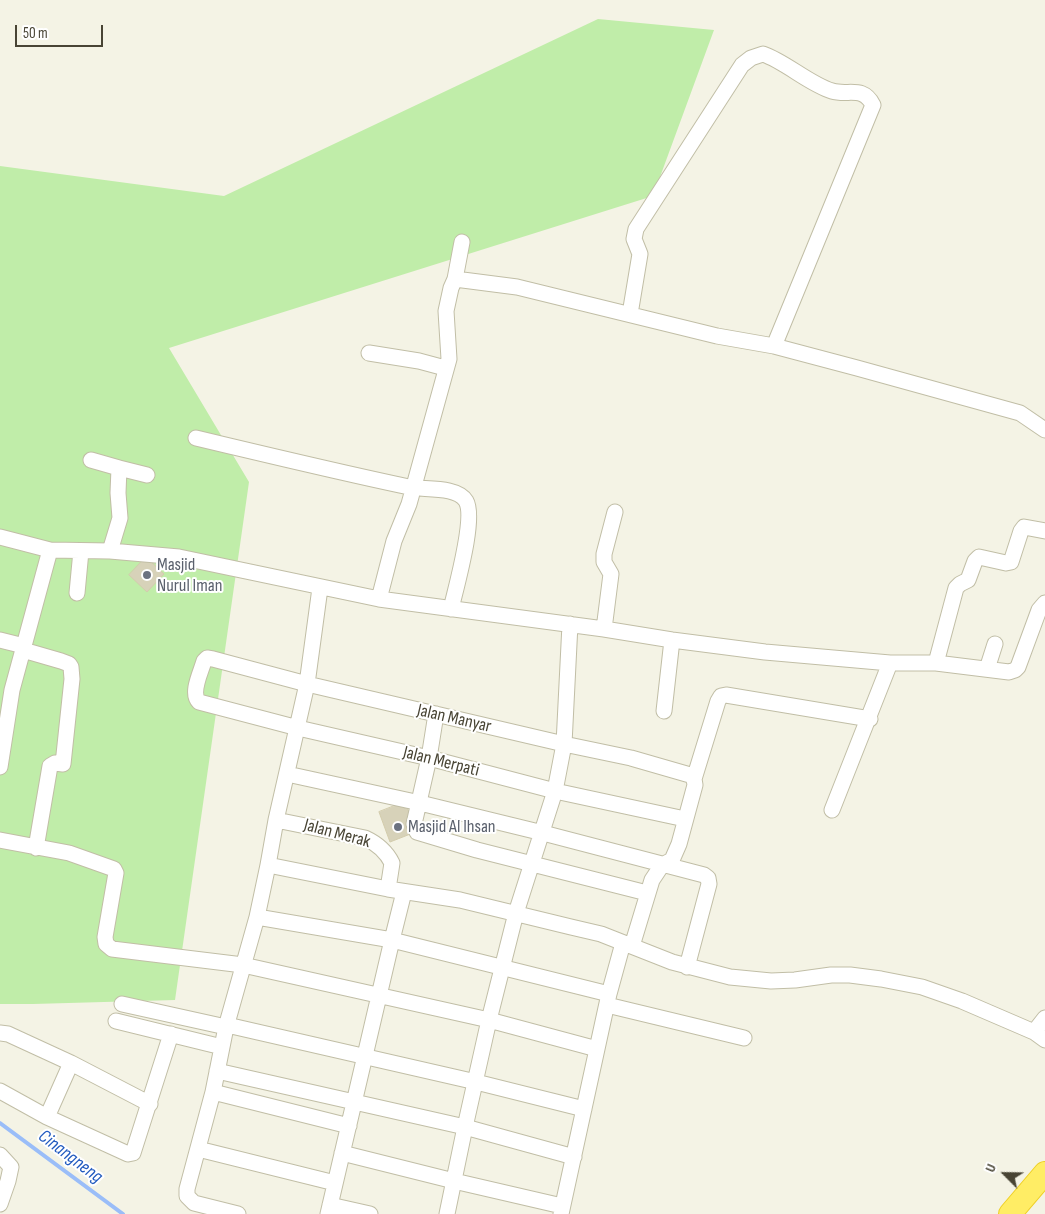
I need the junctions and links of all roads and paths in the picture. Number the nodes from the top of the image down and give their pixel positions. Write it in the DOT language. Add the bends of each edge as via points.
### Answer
graph roads {
  1 [pos="462,242"];
  2 [pos="456,279"];
  3 [pos="630,314"];
  4 [pos="774,346"];
  5 [pos="369,353"];
  6 [pos="445,368"];
  7 [pos="1045,430"];
  8 [pos="196,438"];
  9 [pos="91,460"];
  10 [pos="119,468"];
  11 [pos="147,475"];
  12 [pos="414,488"];
  13 [pos="615,512"];
  14 [pos="1045,531"];
  15 [pos="0,537"];
  16 [pos="50,550"];
  17 [pos="81,551"];
  18 [pos="110,551"];
  19 [pos="320,588"];
  20 [pos="77,593"];
  21 [pos="379,599"];
  22 [pos="1045,603"];
  23 [pos="451,609"];
  24 [pos="570,624"];
  25 [pos="604,628"];
  26 [pos="0,640"];
  27 [pos="672,640"];
  28 [pos="995,644"];
  29 [pos="24,648"];
  30 [pos="890,662"];
  31 [pos="936,663"];
  32 [pos="987,669"];
  33 [pos="307,684"];
  34 [pos="198,702"];
  35 [pos="664,711"];
  36 [pos="436,714"];
  37 [pos="870,719"];
  38 [pos="298,728"];
  39 [pos="564,744"];
  40 [pos="429,758"];
  41 [pos="0,767"];
  42 [pos="287,774"];
  43 [pos="694,779"];
  44 [pos="555,791"];
  45 [pos="420,803"];
  46 [pos="832,810"];
  47 [pos="685,819"];
  48 [pos="276,820"];
  49 [pos="543,833"];
  50 [pos="0,840"];
  51 [pos="36,848"];
  52 [pos="533,864"];
  53 [pos="662,864"];
  54 [pos="268,865"];
  55 [pos="388,889"];
  56 [pos="404,892"];
  57 [pos="647,893"];
  58 [pos="516,914"];
  59 [pos="257,917"];
  60 [pos="392,940"];
  61 [pos="627,944"];
  62 [pos="243,965"];
  63 [pos="502,966"];
  64 [pos="687,966"];
  65 [pos="378,995"];
  66 [pos="608,999"];
  67 [pos="122,1004"];
  68 [pos="1045,1018"];
  69 [pos="490,1020"];
  70 [pos="116,1021"];
  71 [pos="227,1026"];
  72 [pos="0,1032"];
  73 [pos="171,1034"];
  74 [pos="1040,1036"];
  75 [pos="744,1038"];
  76 [pos="222,1047"];
  77 [pos="598,1049"];
  78 [pos="365,1058"];
  79 [pos="71,1063"];
  80 [pos="217,1071"];
  81 [pos="476,1082"];
  82 [pos="0,1091"];
  83 [pos="212,1092"];
  84 [pos="354,1102"];
  85 [pos="150,1104"];
  86 [pos="584,1110"];
  87 [pos="47,1117"];
  88 [pos="349,1126"];
  89 [pos="465,1128"];
  90 [pos="198,1149"];
  91 [pos="342,1152"];
  92 [pos="0,1155"];
  93 [pos="574,1157"];
  94 [pos="1045,1173"];
  95 [pos="4,1179"];
  96 [pos="454,1181"];
  97 [pos="335,1183"];
  98 [pos="0,1204"];
  99 [pos="329,1209"];
  100 [pos="561,1210"];
  101 [pos="238,1214"];
  102 [pos="370,1214"];
  103 [pos="447,1214"];
  104 [pos="1010,1214"];
  1 -- 2 [label="street"];
  2 -- 3 [label="street" via="517,287"];
  2 -- 6 [label="street" via="450,288 446,311 449,359"];
  3 -- 4 [label="street" via="717,336"];
  3 -- 4 [label="street" via="640,254 634,239 636,229 742,65 762,54 831,91 860,92 873,105"];
  4 -- 7 [label="street" via="1020,413"];
  5 -- 6 [label="street"];
  6 -- 12 [label="street"];
  8 -- 12 [label="street"];
  9 -- 10 [label="street"];
  10 -- 11 [label="street"];
  10 -- 18 [label="street" via="120,518"];
  12 -- 21 [label="street" via="394,541"];
  12 -- 23 [label="street" via="455,492 465,499 469,508 468,528"];
  13 -- 25 [label="street" via="604,554 604,562 612,574"];
  14 -- 31 [label="street" via="1024,528 1011,562 979,557 975,561 967,582 956,588"];
  15 -- 16 [label="street"];
  16 -- 17 [label="street"];
  16 -- 29 [label="street"];
  17 -- 18 [label="street"];
  17 -- 20 [label="street"];
  18 -- 19 [label="street" via="179,557"];
  19 -- 21 [label="street"];
  19 -- 33 [label="street"];
  21 -- 23 [label="street"];
  22 -- 32 [label="street" via="1039,610 1015,670"];
  23 -- 24 [label="street"];
  24 -- 25 [label="street"];
  24 -- 39 [label="street"];
  25 -- 27 [label="street"];
  26 -- 29 [label="street"];
  27 -- 30 [label="street" via="766,652"];
  27 -- 35 [label="street"];
  28 -- 32 [label="street"];
  29 -- 41 [label="street" via="12,690"];
  29 -- 51 [label="street" via="72,667 65,761 50,766"];
  30 -- 31 [label="street"];
  30 -- 37 [label="street"];
  31 -- 32 [label="street"];
  33 -- 34 [label="street, Jalan Manyar" via="207,658 194,693"];
  33 -- 36 [label="street, Jalan Manyar"];
  33 -- 38 [label="street"];
  34 -- 38 [label="street, Jalan Merpati"];
  36 -- 39 [label="street, Jalan Manyar"];
  36 -- 40 [label="street"];
  37 -- 43 [label="street" via="721,696"];
  37 -- 46 [label="street"];
  38 -- 40 [label="street, Jalan Merpati"];
  38 -- 42 [label="street"];
  39 -- 43 [label="street, Jalan Manyar" via="631,758 690,775"];
  39 -- 44 [label="street"];
  40 -- 44 [label="street, Jalan Merpati"];
  40 -- 45 [label="street"];
  42 -- 45 [label="street"];
  42 -- 48 [label="street"];
  43 -- 47 [label="street"];
  44 -- 47 [label="street, Jalan Merpati"];
  44 -- 49 [label="street"];
  45 -- 49 [label="street"];
  45 -- 52 [label="street" via="414,824 420,834"];
  47 -- 53 [label="street" via="672,860"];
  48 -- 54 [label="street"];
  48 -- 55 [label="street, Jalan Merak" via="373,842 382,848 392,863"];
  49 -- 52 [label="street"];
  49 -- 53 [label="street"];
  50 -- 51 [label="street"];
  51 -- 62 [label="street" via="69,853 114,869 116,873 105,937 106,944 112,949"];
  52 -- 57 [label="street"];
  52 -- 58 [label="street"];
  53 -- 57 [label="street"];
  53 -- 64 [label="street" via="708,878"];
  54 -- 55 [label="street"];
  54 -- 59 [label="street"];
  55 -- 56 [label="street"];
  56 -- 58 [label="street" via="460,900"];
  56 -- 60 [label="street"];
  57 -- 61 [label="street"];
  58 -- 61 [label="street" via="601,934"];
  58 -- 63 [label="street"];
  59 -- 60 [label="street"];
  59 -- 62 [label="street"];
  60 -- 63 [label="street"];
  60 -- 65 [label="street"];
  61 -- 64 [label="street"];
  61 -- 66 [label="street"];
  62 -- 65 [label="street"];
  62 -- 71 [label="street"];
  63 -- 66 [label="street"];
  63 -- 69 [label="street"];
  64 -- 74 [label="street" via="754,980 795,980 832,975 881,979 922,987"];
  65 -- 69 [label="street"];
  65 -- 78 [label="street"];
  66 -- 75 [label="street"];
  66 -- 77 [label="street"];
  67 -- 71 [label="street"];
  68 -- 74 [label="street"];
  69 -- 77 [label="street"];
  69 -- 81 [label="street"];
  70 -- 73 [label="street"];
  71 -- 76 [label="street"];
  71 -- 78 [label="street"];
  72 -- 79 [label="street"];
  73 -- 76 [label="street"];
  73 -- 85 [label="street"];
  76 -- 80 [label="street"];
  77 -- 86 [label="street"];
  78 -- 81 [label="street"];
  78 -- 84 [label="street"];
  79 -- 85 [label="street"];
  79 -- 87 [label="street"];
  80 -- 83 [label="street"];
  80 -- 84 [label="street"];
  81 -- 86 [label="street"];
  81 -- 89 [label="street"];
  82 -- 87 [label="street"];
  83 -- 88 [label="street"];
  83 -- 90 [label="street"];
  84 -- 88 [label="street"];
  84 -- 89 [label="street"];
  85 -- 87 [label="street" via="136,1148 128,1154"];
  86 -- 93 [label="street"];
  88 -- 91 [label="street"];
  89 -- 93 [label="street"];
  89 -- 96 [label="street"];
  90 -- 97 [label="street"];
  90 -- 101 [label="street" via="188,1196 194,1203"];
  91 -- 96 [label="street"];
  91 -- 97 [label="street"];
  92 -- 95 [label="street" via="11,1167"];
  93 -- 100 [label="street"];
  94 -- 104 [label="highway"];
  95 -- 98 [label="street"];
  96 -- 100 [label="street"];
  96 -- 103 [label="street"];
  97 -- 99 [label="street"];
  99 -- 102 [label="street"];
}
